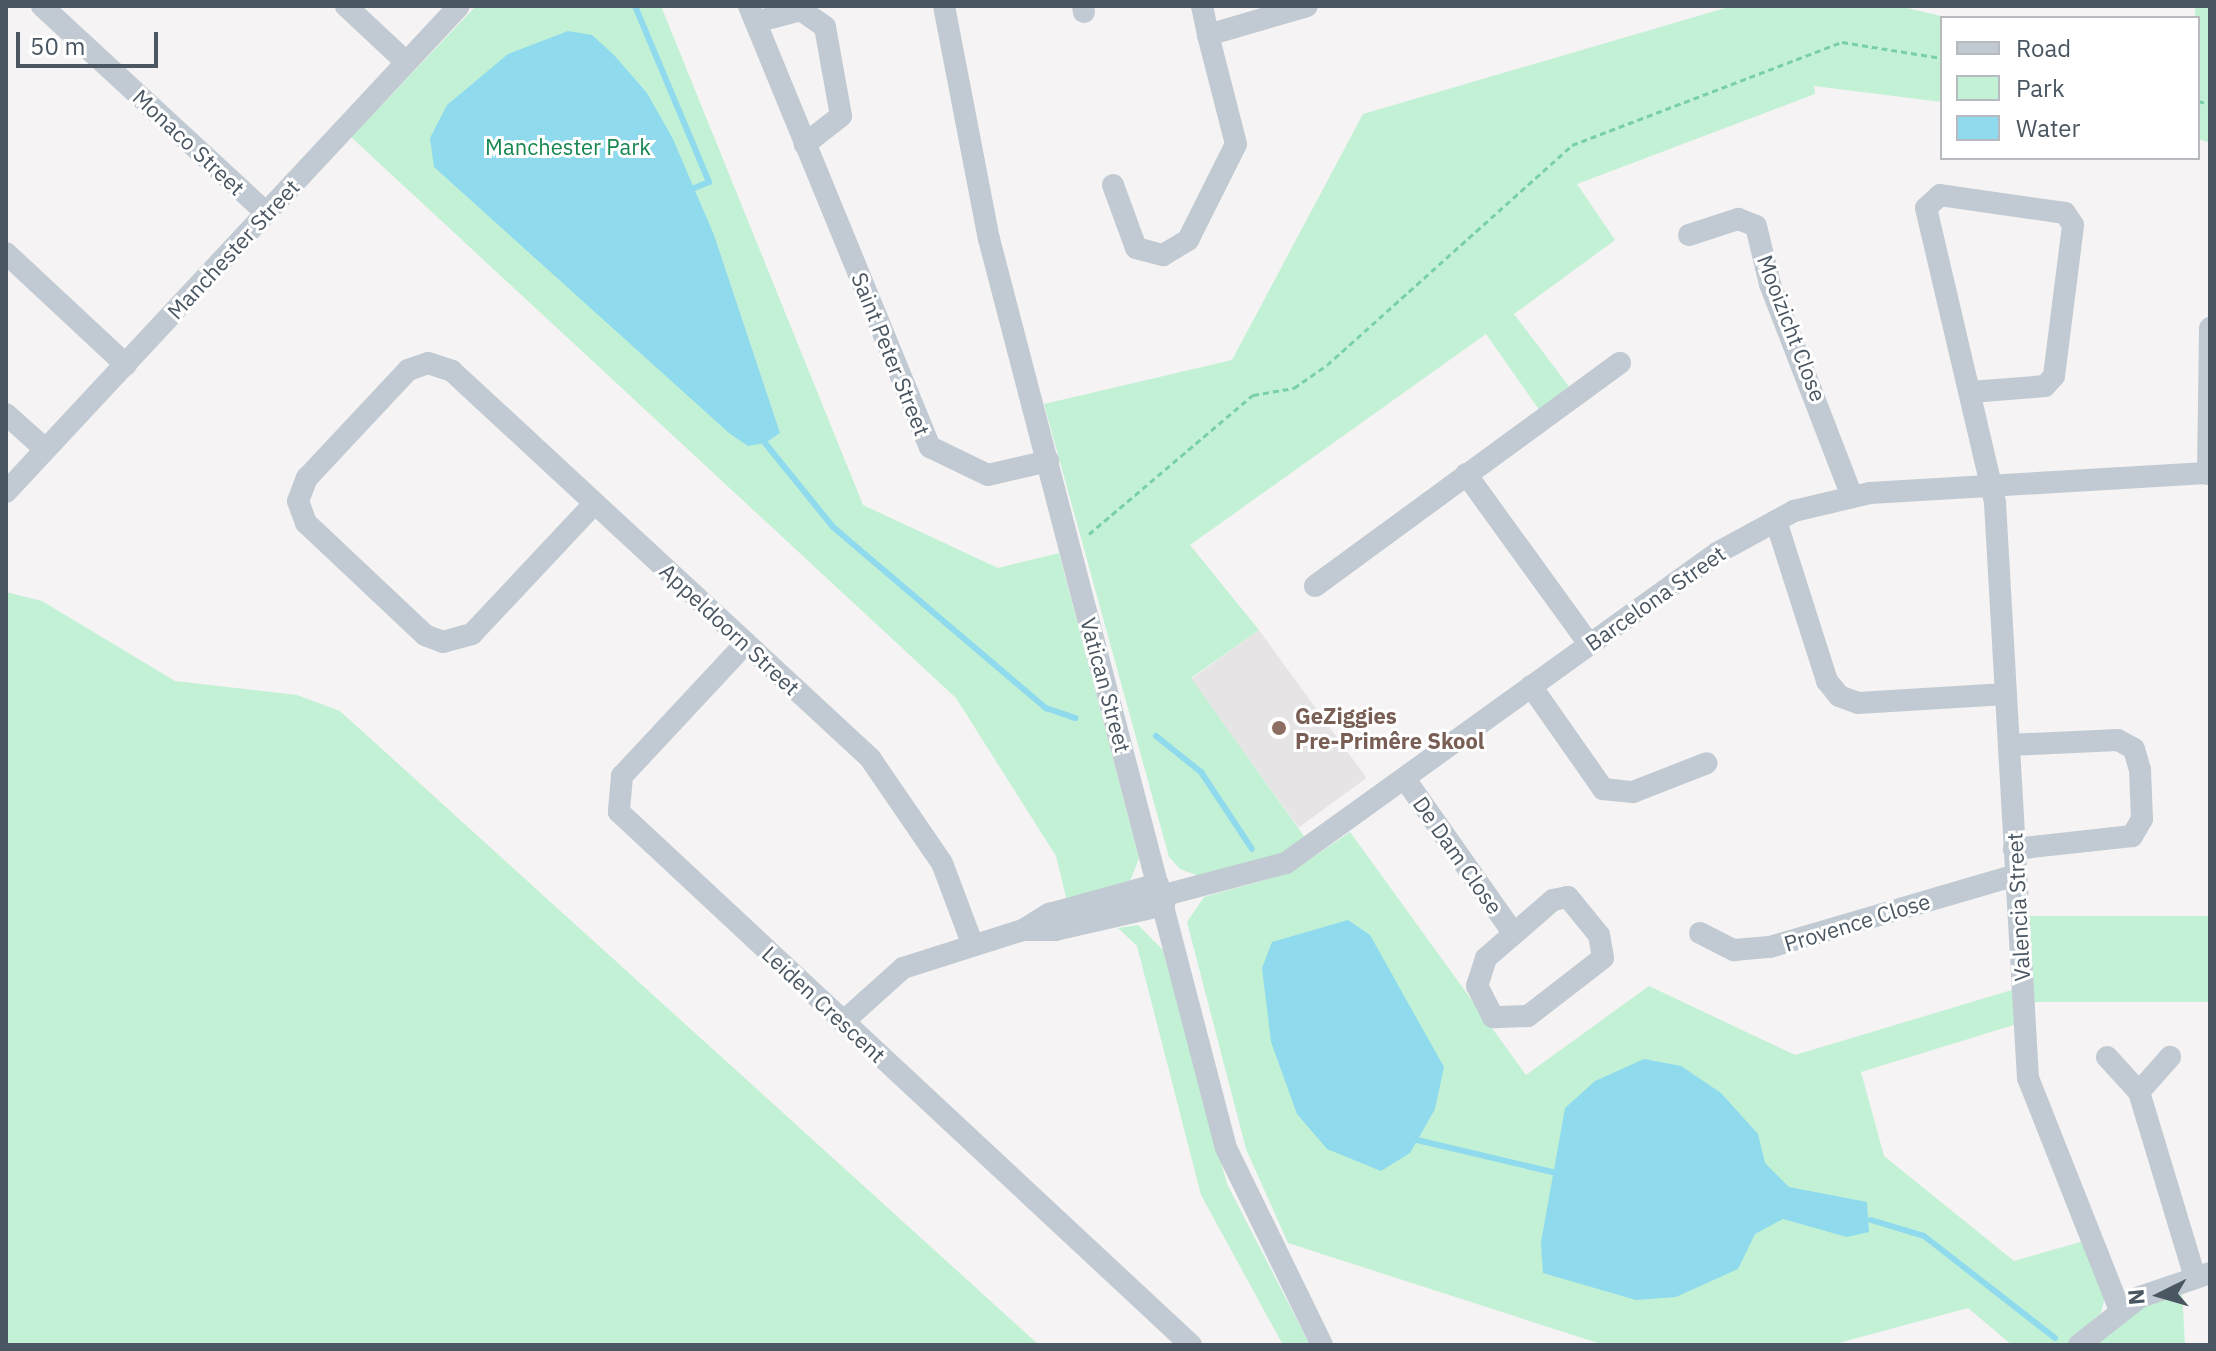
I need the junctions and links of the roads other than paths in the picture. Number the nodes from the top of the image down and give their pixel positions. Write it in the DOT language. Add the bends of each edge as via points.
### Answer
graph roads {
  1 [pos="42,6"];
  2 [pos="346,6"];
  3 [pos="459,6"];
  4 [pos="944,6"];
  5 [pos="1202,6"];
  6 [pos="1307,6"];
  7 [pos="752,14"];
  8 [pos="1208,35"];
  9 [pos="406,62"];
  10 [pos="805,144"];
  11 [pos="1113,185"];
  12 [pos="266,213"];
  13 [pos="1689,235"];
  14 [pos="6,253"];
  15 [pos="2210,328"];
  16 [pos="1620,363"];
  17 [pos="126,365"];
  18 [pos="2207,377"];
  19 [pos="1971,392"];
  20 [pos="6,414"];
  21 [pos="45,449"];
  22 [pos="1048,461"];
  23 [pos="1466,474"];
  24 [pos="2209,474"];
  25 [pos="1993,486"];
  26 [pos="6,492"];
  27 [pos="1852,496"];
  28 [pos="594,504"];
  29 [pos="1776,521"];
  30 [pos="1315,586"];
  31 [pos="746,643"];
  32 [pos="1589,644"];
  33 [pos="1531,686"];
  34 [pos="2006,694"];
  35 [pos="2009,745"];
  36 [pos="1707,763"];
  37 [pos="1405,779"];
  38 [pos="2014,849"];
  39 [pos="2016,875"];
  40 [pos="1161,895"];
  41 [pos="1512,931"];
  42 [pos="1700,933"];
  43 [pos="972,943"];
  44 [pos="843,1022"];
  45 [pos="2107,1057"];
  46 [pos="2170,1057"];
  47 [pos="2139,1092"];
  48 [pos="2203,1275"];
  49 [pos="2120,1310"];
  50 [pos="1191,1345"];
  51 [pos="1322,1345"];
  52 [pos="2079,1345"];
  1 -- 12 [label="street, Monaco Street"];
  2 -- 9 [label="street"];
  3 -- 9 [label="street, Manchester Street"];
  4 -- 22 [label="street, Vatican Street" via="968,154"];
  5 -- 8 [label="street"];
  6 -- 8 [label="street"];
  7 -- 10 [label="street, Saint Peter Street"];
  7 -- 10 [label="street, Saint Peter Street" via="801,10 825,27 841,116"];
  8 -- 11 [label="street" via="1236,144 1188,240 1163,255 1136,248"];
  9 -- 12 [label="street, Manchester Street"];
  10 -- 22 [label="street, Saint Peter Street" via="930,447 988,475"];
  12 -- 17 [label="street, Manchester Street"];
  13 -- 27 [label="street, Mooizicht Close" via="1738,219 1756,226 1770,284"];
  14 -- 17 [label="street"];
  15 -- 18 [label="street"];
  16 -- 23 [label="street"];
  17 -- 21 [label="street, Manchester Street"];
  18 -- 24 [label="street"];
  19 -- 19 [label="street, Valencia Street" via="1927,203 1940,195 2065,213 2073,225 2054,376 2045,386"];
  19 -- 25 [label="street, Valencia Street"];
  20 -- 21 [label="street"];
  21 -- 26 [label="street, Manchester Street"];
  22 -- 40 [label="street, Vatican Street"];
  23 -- 30 [label="street"];
  23 -- 32 [label="street"];
  24 -- 25 [label="street, Barcelona Street"];
  25 -- 27 [label="street, Barcelona Street"];
  25 -- 34 [label="street, Valencia Street"];
  27 -- 29 [label="street, Barcelona Street"];
  28 -- 28 [label="street, Appeldoorn Street" via="472,634 453,642 425,635 306,523 298,501 307,478 408,370 428,363 452,371"];
  28 -- 31 [label="street, Appeldoorn Street"];
  29 -- 32 [label="street, Barcelona Street"];
  29 -- 34 [label="street" via="1827,681 1839,696 1858,703"];
  31 -- 43 [label="street, Appeldoorn Street" via="894,790 955,885"];
  31 -- 44 [label="street, Leiden Crescent" via="622,776 616,804"];
  32 -- 33 [label="street, Barcelona Street"];
  33 -- 36 [label="street" via="1603,789 1633,792"];
  33 -- 37 [label="street, Barcelona Street"];
  34 -- 35 [label="street, Valencia Street"];
  35 -- 38 [label="street, Valencia Street"];
  35 -- 38 [label="street" via="2128,743 2138,756 2141,795 2139,829 2123,840"];
  37 -- 40 [label="street, Barcelona Street" via="1286,863"];
  37 -- 41 [label="street, De Dam Close"];
  38 -- 39 [label="street, Valencia Street"];
  39 -- 42 [label="street, Provence Close" via="1770,947 1734,950"];
  39 -- 49 [label="street, Valencia Street" via="2028,1078"];
  40 -- 43 [label="street, Barcelona Street" via="1055,930 1023,930"];
  40 -- 51 [label="street, Vatican Street" via="1226,1148"];
  41 -- 41 [label="street, De Dam Close" via="1486,958 1477,986 1486,1010 1502,1020 1528,1016 1603,958 1599,935 1568,897 1553,900"];
  43 -- 44 [label="street, Barcelona Street" via="903,968"];
  44 -- 50 [label="street, Leiden Crescent"];
  45 -- 47 [label="street"];
  46 -- 47 [label="street"];
  47 -- 48 [label="street"];
  48 -- 49 [label="street"];
  49 -- 52 [label="street"];
}
